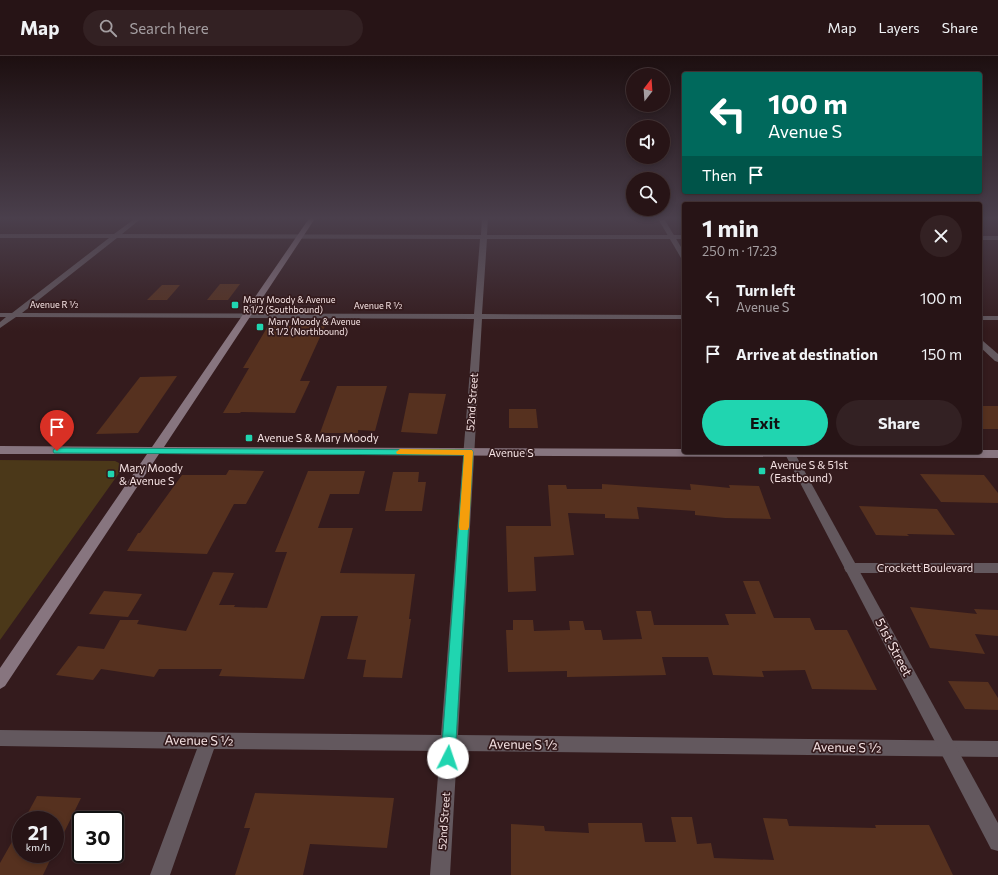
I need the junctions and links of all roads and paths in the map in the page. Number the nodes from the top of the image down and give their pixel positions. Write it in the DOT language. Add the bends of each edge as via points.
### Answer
graph roads {
  1 [pos="90,255"];
  2 [pos="287,255"];
  3 [pos="483,255"];
  4 [pos="0,315"];
  5 [pos="14,315"];
  6 [pos="246,316"];
  7 [pos="478,317"];
  8 [pos="682,317"];
  9 [pos="982,318"];
  10 [pos="998,318"];
  11 [pos="0,326"];
  12 [pos="982,345"];
  13 [pos="998,359"];
  14 [pos="0,450"];
  15 [pos="155,451"];
  16 [pos="469,452"];
  17 [pos="682,453"];
  18 [pos="791,454"];
  19 [pos="982,454"];
  20 [pos="998,454"];
  21 [pos="851,568"];
  22 [pos="998,568"];
  23 [pos="0,681"];
  24 [pos="0,738"];
  25 [pos="209,740"];
  26 [pos="449,743"];
  27 [pos="948,748"];
  28 [pos="998,749"];
  29 [pos="998,842"];
  30 [pos="160,875"];
  31 [pos="440,875"];
  1 -- 5 [label="street"];
  2 -- 6 [label="main road"];
  3 -- 7 [label="street, 52nd Street"];
  4 -- 5 [label="street, Avenue R ½"];
  5 -- 6 [label="street, Avenue R ½"];
  5 -- 11 [label="street"];
  6 -- 7 [label="street, Avenue R ½"];
  6 -- 15 [label="main road"];
  7 -- 8 [label="street, Avenue R ½"];
  7 -- 16 [label="street, 52nd Street"];
  9 -- 10 [label="street"];
  12 -- 13 [label="street"];
  14 -- 15 [label="main road, Avenue S"];
  15 -- 16 [label="main road, Avenue S"];
  15 -- 23 [label="main road"];
  16 -- 17 [label="main road, Avenue S"];
  16 -- 26 [label="street, 52nd Street"];
  18 -- 21 [label="street, 51st Street"];
  19 -- 20 [label="main road, Avenue S"];
  21 -- 22 [label="street, Crockett Boulevard"];
  21 -- 27 [label="street, 51st Street"];
  24 -- 25 [label="street, Avenue S ½"];
  25 -- 26 [label="street, Avenue S ½"];
  25 -- 30 [label="street"];
  26 -- 27 [label="street, Avenue S ½"];
  26 -- 31 [label="street, 52nd Street"];
  27 -- 28 [label="street, Avenue S ½"];
  27 -- 29 [label="street, 51st Street"];
}
